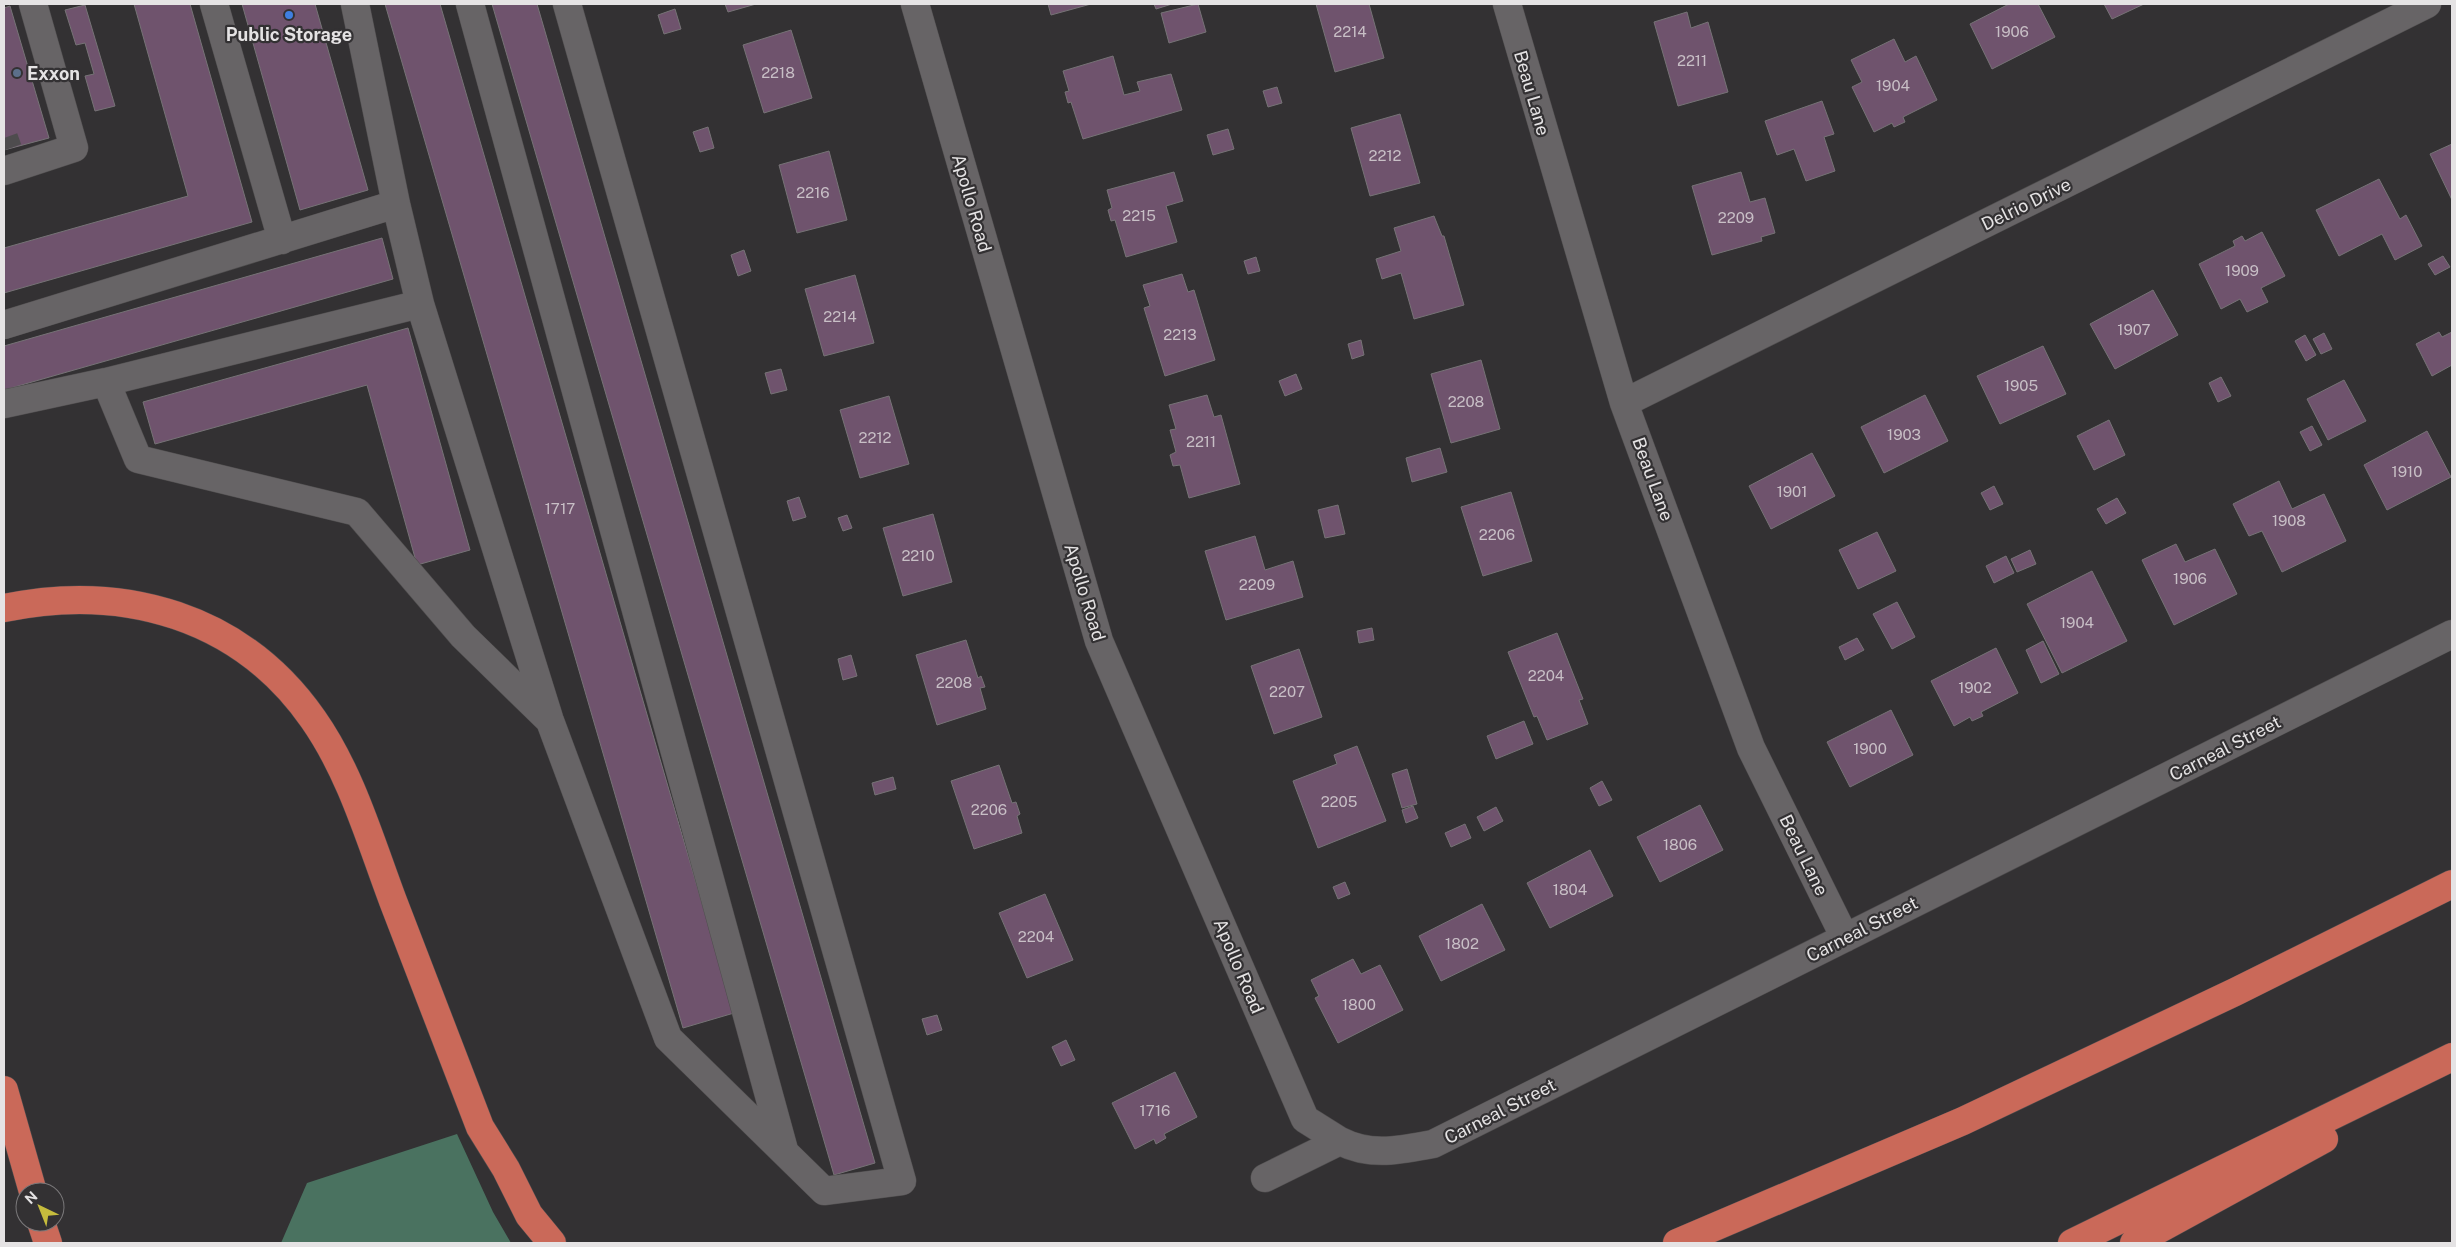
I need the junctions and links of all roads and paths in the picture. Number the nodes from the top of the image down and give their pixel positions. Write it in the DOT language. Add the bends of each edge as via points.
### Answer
graph roads {
  1 [pos="33,4"];
  2 [pos="214,4"];
  3 [pos="354,4"];
  4 [pos="470,4"];
  5 [pos="567,4"];
  6 [pos="915,4"];
  7 [pos="1507,4"];
  8 [pos="2427,4"];
  9 [pos="8,163"];
  10 [pos="396,204"];
  11 [pos="282,240"];
  12 [pos="420,304"];
  13 [pos="4,325"];
  14 [pos="106,382"];
  15 [pos="1624,403"];
  16 [pos="4,404"];
  17 [pos="4,608"];
  18 [pos="2452,634"];
  19 [pos="550,721"];
  20 [pos="2452,884"];
  21 [pos="1845,938"];
  22 [pos="2452,1057"];
  23 [pos="2452,1065"];
  24 [pos="4,1090"];
  25 [pos="1340,1141"];
  26 [pos="785,1152"];
  27 [pos="1265,1178"];
  28 [pos="30,1182"];
  29 [pos="552,1243"];
  30 [pos="1677,1243"];
  31 [pos="2072,1243"];
  32 [pos="2134,1243"];
  1 -- 9 [label="street" via="74,148"];
  2 -- 11 [label="street"];
  3 -- 10 [label="street"];
  4 -- 26 [label="street"];
  5 -- 26 [label="street" via="902,1181 824,1191"];
  6 -- 25 [label="street, Apollo Road" via="1099,641 1305,1119"];
  7 -- 15 [label="street, Beau Lane"];
  8 -- 15 [label="street, Delrio Drive"];
  10 -- 11 [label="street"];
  10 -- 12 [label="street"];
  11 -- 13 [label="street"];
  12 -- 14 [label="street"];
  12 -- 19 [label="street"];
  14 -- 16 [label="street"];
  14 -- 19 [label="street" via="138,459 357,512 463,636"];
  15 -- 21 [label="street, Beau Lane" via="1752,748"];
  17 -- 29 [label="highway" via="62,600 99,600 168,612 222,635 247,651 293,695 323,736 353,796 480,1127 529,1215"];
  18 -- 21 [label="street, Carneal Street"];
  19 -- 26 [label="street" via="668,1038"];
  20 -- 30 [label="highway" via="1963,1122"];
  21 -- 25 [label="street, Carneal Street" via="1433,1144 1383,1153 1353,1148"];
  22 -- 31 [label="highway"];
  23 -- 32 [label="highway" via="2316,1144"];
  24 -- 28 [label="highway"];
  25 -- 27 [label="street"];
}
